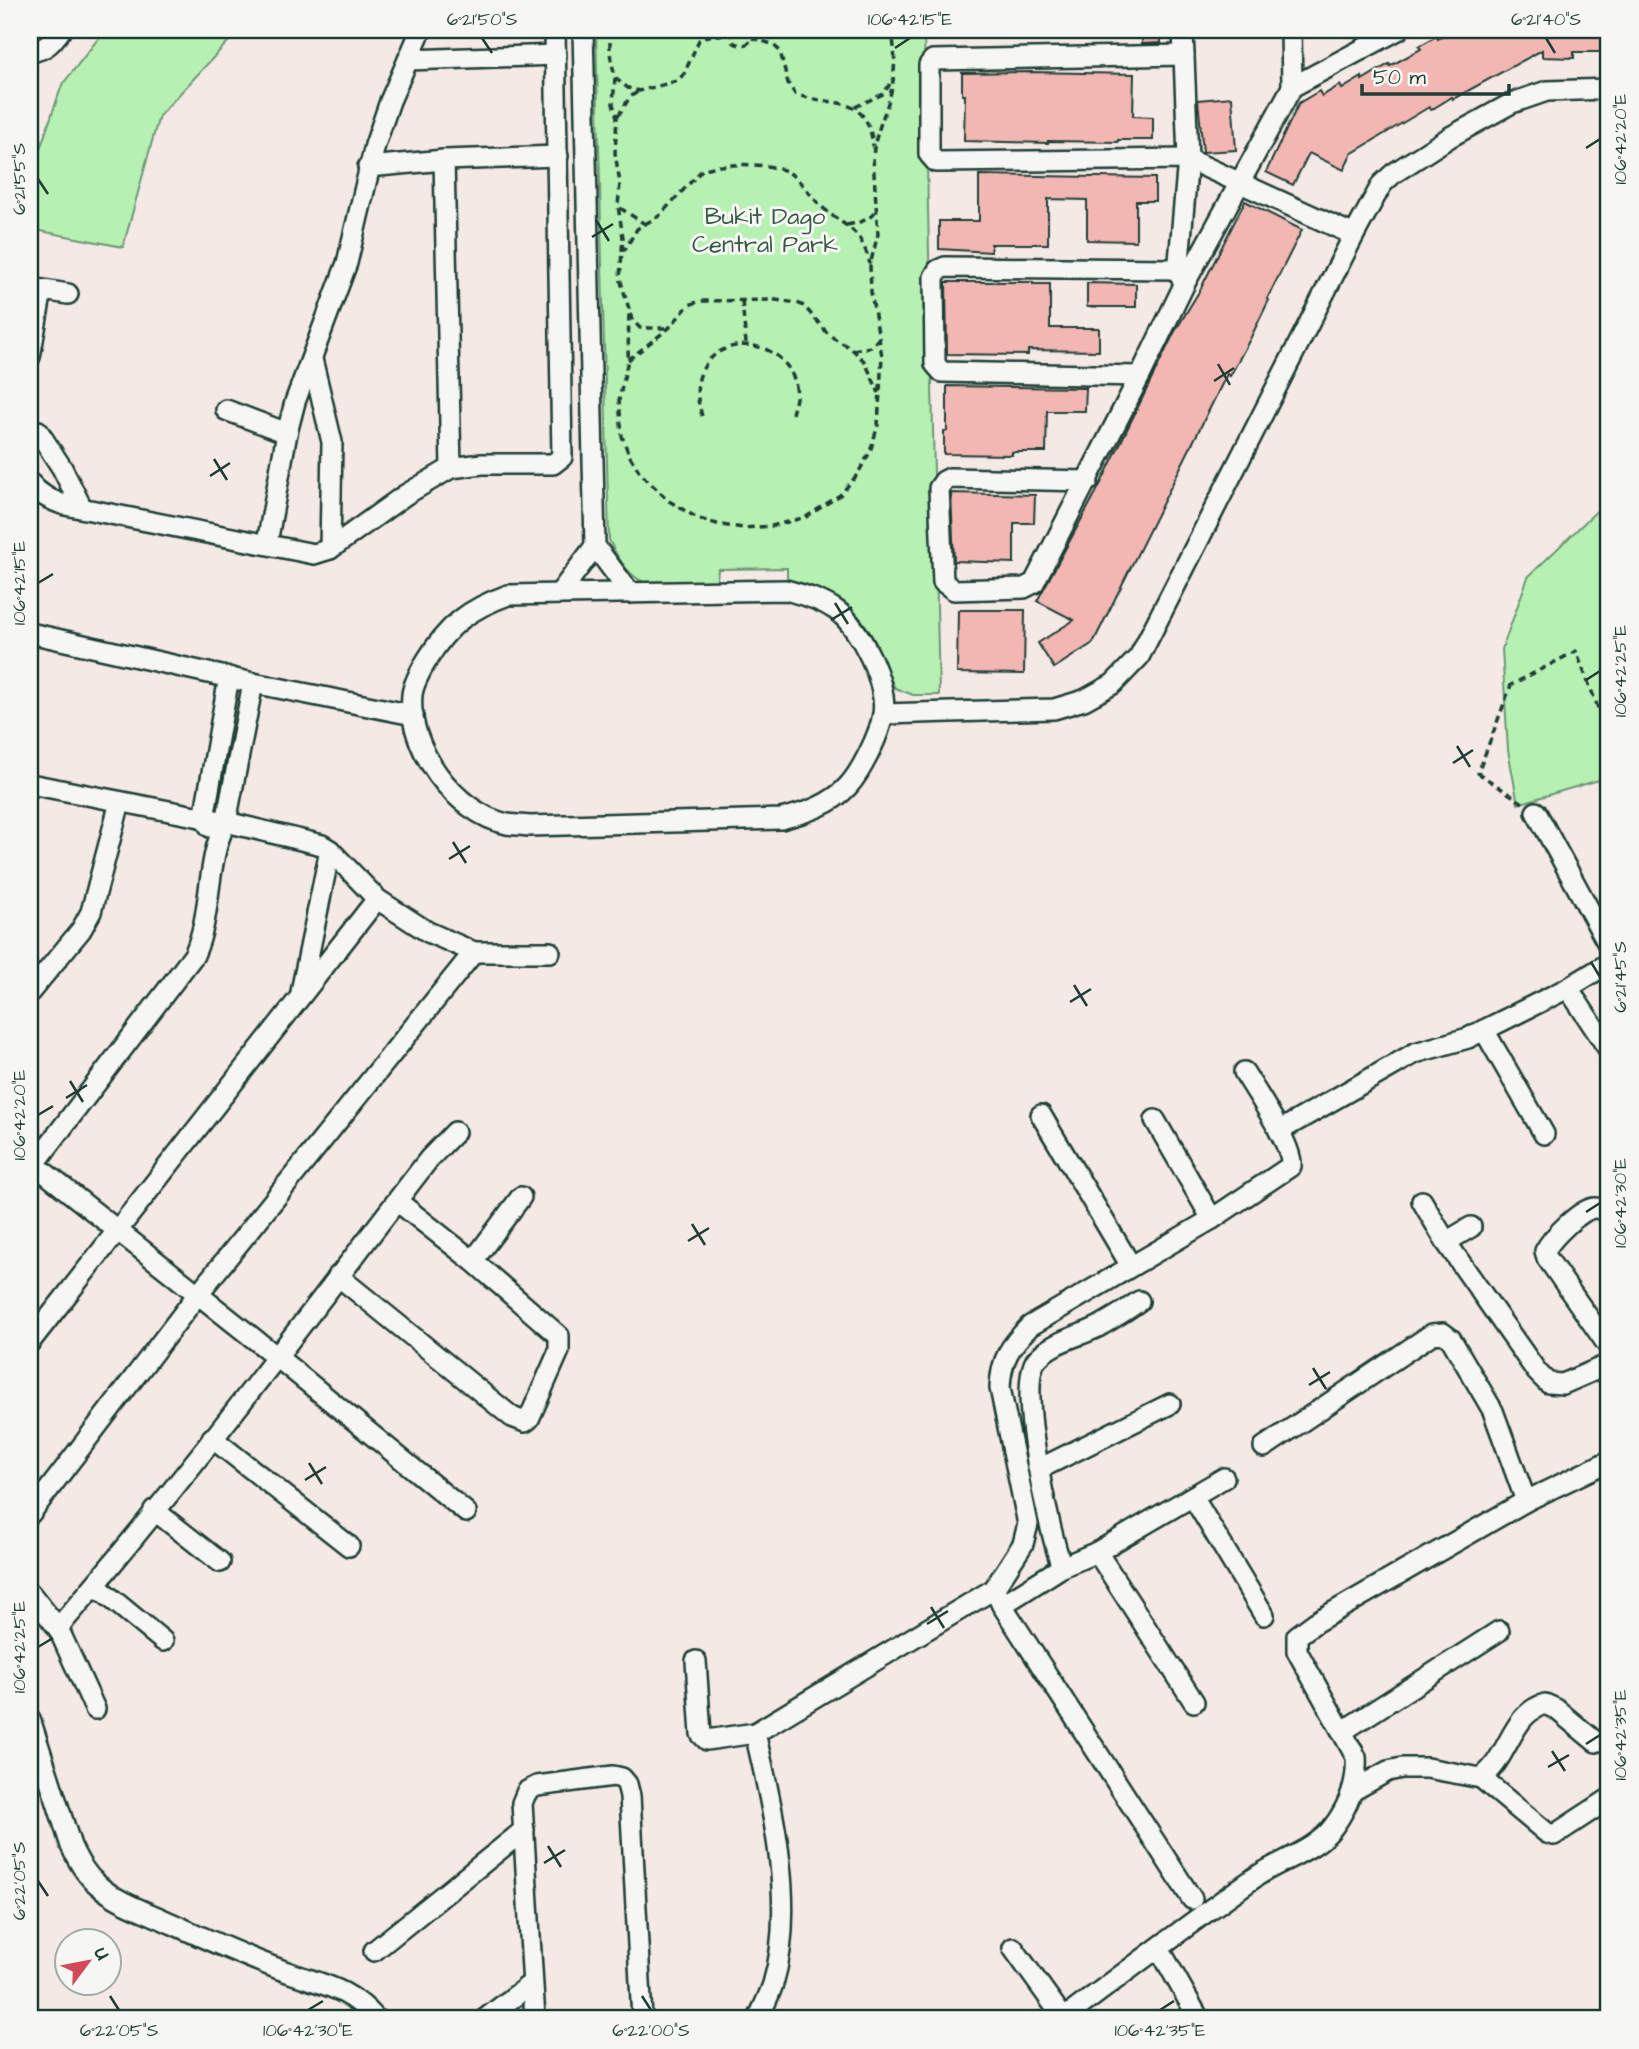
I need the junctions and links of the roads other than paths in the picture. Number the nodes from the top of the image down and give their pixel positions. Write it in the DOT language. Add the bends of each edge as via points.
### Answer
graph roads {
  1 [pos="421,30"];
  2 [pos="555,30"];
  3 [pos="583,30"];
  4 [pos="1183,30"];
  5 [pos="1291,30"];
  6 [pos="1397,30"];
  7 [pos="54,35"];
  8 [pos="30,52"];
  9 [pos="556,55"];
  10 [pos="1184,55"];
  11 [pos="408,60"];
  12 [pos="1292,87"];
  13 [pos="1609,89"];
  14 [pos="558,156"];
  15 [pos="1188,159"];
  16 [pos="444,160"];
  17 [pos="368,167"];
  18 [pos="1239,182"];
  19 [pos="1354,235"];
  20 [pos="1180,276"];
  21 [pos="36,289"];
  22 [pos="68,294"];
  23 [pos="30,357"];
  24 [pos="312,359"];
  25 [pos="1140,376"];
  26 [pos="226,410"];
  27 [pos="30,430"];
  28 [pos="287,433"];
  29 [pos="451,468"];
  30 [pos="1088,481"];
  31 [pos="30,483"];
  32 [pos="82,508"];
  33 [pos="267,543"];
  34 [pos="595,546"];
  35 [pos="330,550"];
  36 [pos="630,593"];
  37 [pos="559,594"];
  38 [pos="30,633"];
  39 [pos="229,677"];
  40 [pos="253,683"];
  41 [pos="884,713"];
  42 [pos="413,715"];
  43 [pos="30,784"];
  44 [pos="120,802"];
  45 [pos="1536,811"];
  46 [pos="204,818"];
  47 [pos="226,822"];
  48 [pos="217,840"];
  49 [pos="330,850"];
  50 [pos="377,899"];
  51 [pos="1609,946"];
  52 [pos="474,951"];
  53 [pos="550,952"];
  54 [pos="1609,963"];
  55 [pos="1568,988"];
  56 [pos="30,992"];
  57 [pos="300,997"];
  58 [pos="1484,1030"];
  59 [pos="1609,1050"];
  60 [pos="1244,1072"];
  61 [pos="1041,1115"];
  62 [pos="1155,1120"];
  63 [pos="1279,1131"];
  64 [pos="455,1132"];
  65 [pos="1544,1134"];
  66 [pos="31,1165"];
  67 [pos="521,1197"];
  68 [pos="397,1201"];
  69 [pos="1422,1201"];
  70 [pos="1609,1216"];
  71 [pos="1212,1219"];
  72 [pos="1471,1227"];
  73 [pos="117,1228"];
  74 [pos="1446,1242"];
  75 [pos="473,1261"];
  76 [pos="1131,1266"];
  77 [pos="338,1276"];
  78 [pos="198,1294"];
  79 [pos="1139,1301"];
  80 [pos="1606,1334"];
  81 [pos="30,1342"];
  82 [pos="277,1357"];
  83 [pos="1609,1364"];
  84 [pos="1170,1404"];
  85 [pos="212,1437"];
  86 [pos="1264,1447"];
  87 [pos="1609,1461"];
  88 [pos="1039,1469"];
  89 [pos="1224,1479"];
  90 [pos="1193,1497"];
  91 [pos="1526,1501"];
  92 [pos="154,1510"];
  93 [pos="466,1512"];
  94 [pos="30,1514"];
  95 [pos="349,1546"];
  96 [pos="1097,1552"];
  97 [pos="220,1562"];
  98 [pos="1062,1567"];
  99 [pos="95,1585"];
  100 [pos="30,1593"];
  101 [pos="998,1597"];
  102 [pos="1264,1615"];
  103 [pos="58,1628"];
  104 [pos="1499,1631"];
  105 [pos="163,1641"];
  106 [pos="696,1661"];
  107 [pos="1194,1702"];
  108 [pos="94,1709"];
  109 [pos="30,1719"];
  110 [pos="1343,1731"];
  111 [pos="755,1733"];
  112 [pos="1596,1742"];
  113 [pos="1481,1778"];
  114 [pos="1353,1790"];
  115 [pos="1609,1799"];
  116 [pos="524,1830"];
  117 [pos="1192,1899"];
  118 [pos="1013,1948"];
  119 [pos="1159,1948"];
  120 [pos="374,1951"];
  121 [pos="532,1983"];
  122 [pos="376,2019"];
  123 [pos="485,2019"];
  124 [pos="535,2019"];
  125 [pos="642,2019"];
  126 [pos="758,2019"];
  127 [pos="1064,2019"];
  128 [pos="1199,2019"];
  1 -- 11 [label="street"];
  2 -- 9 [label="street"];
  3 -- 34 [label="street"];
  4 -- 10 [label="street"];
  5 -- 12 [label="street"];
  6 -- 12 [label="street"];
  7 -- 8 [label="street" via="43,49"];
  9 -- 11 [label="street"];
  9 -- 14 [label="street"];
  10 -- 15 [label="street"];
  10 -- 15 [label="street" via="933,60 929,65 929,154 936,162"];
  11 -- 17 [label="street"];
  12 -- 18 [label="street"];
  13 -- 19 [label="street" via="1547,91 1512,103 1450,137 1382,184"];
  14 -- 16 [label="street"];
  14 -- 29 [label="street" via="562,457 552,464"];
  15 -- 18 [label="street"];
  15 -- 20 [label="street"];
  16 -- 17 [label="street"];
  16 -- 29 [label="street"];
  17 -- 24 [label="street" via="347,263"];
  18 -- 19 [label="street"];
  18 -- 20 [label="street"];
  19 -- 41 [label="street" via="1139,657 1113,684 1084,701 1054,709"];
  20 -- 25 [label="street"];
  20 -- 25 [label="street" via="945,267 934,277 935,365 942,372"];
  21 -- 22 [label="street"];
  21 -- 23 [label="street"];
  24 -- 28 [label="street"];
  24 -- 35 [label="street" via="331,442"];
  25 -- 30 [label="street"];
  26 -- 28 [label="street"];
  27 -- 32 [label="street" via="38,431 49,445"];
  28 -- 33 [label="street"];
  29 -- 35 [label="street"];
  30 -- 30 [label="street" via="1034,583 1024,588 954,590 943,582 939,488 944,481"];
  31 -- 32 [label="street" via="51,501"];
  32 -- 33 [label="street"];
  33 -- 35 [label="street" via="314,554"];
  34 -- 36 [label="street"];
  34 -- 37 [label="street"];
  36 -- 37 [label="street"];
  36 -- 41 [label="street" via="786,590 814,597 837,610 861,641 879,677"];
  37 -- 42 [label="street" via="508,595 459,619 439,640 422,669 412,693"];
  38 -- 39 [label="street"];
  39 -- 40 [label="street"];
  39 -- 46 [label="street"];
  40 -- 42 [label="street"];
  40 -- 47 [label="street"];
  41 -- 42 [label="street" via="866,761 847,787 802,814 781,819 529,826 505,823 459,799 417,738"];
  43 -- 44 [label="street"];
  44 -- 46 [label="street"];
  44 -- 56 [label="street" via="91,912"];
  45 -- 51 [label="street"];
  46 -- 47 [label="street"];
  46 -- 48 [label="street"];
  47 -- 48 [label="street"];
  47 -- 49 [label="street"];
  48 -- 66 [label="street" via="201,939 194,955"];
  49 -- 50 [label="street"];
  49 -- 57 [label="street"];
  50 -- 52 [label="street" via="428,932"];
  50 -- 57 [label="street"];
  52 -- 53 [label="street"];
  52 -- 78 [label="street"];
  54 -- 55 [label="street"];
  55 -- 58 [label="street"];
  55 -- 59 [label="street"];
  57 -- 73 [label="street"];
  58 -- 63 [label="street" via="1415,1053"];
  58 -- 65 [label="street"];
  60 -- 63 [label="street"];
  61 -- 76 [label="street"];
  62 -- 71 [label="street"];
  63 -- 71 [label="street" via="1292,1158 1291,1166"];
  64 -- 68 [label="street"];
  66 -- 73 [label="street"];
  67 -- 75 [label="street"];
  68 -- 75 [label="street"];
  68 -- 77 [label="street"];
  69 -- 74 [label="street"];
  70 -- 80 [label="street" via="1594,1208 1584,1211 1545,1251"];
  71 -- 76 [label="street"];
  72 -- 74 [label="street"];
  73 -- 78 [label="street"];
  73 -- 81 [label="street"];
  74 -- 83 [label="street" via="1548,1383 1563,1384"];
  75 -- 77 [label="street" via="559,1336 559,1351 524,1422"];
  76 -- 101 [label="street" via="1030,1326 1012,1344 1001,1369 1000,1388 1028,1524"];
  77 -- 82 [label="street"];
  78 -- 82 [label="street"];
  78 -- 94 [label="street"];
  79 -- 88 [label="street" via="1035,1360 1028,1397"];
  82 -- 85 [label="street"];
  82 -- 93 [label="street"];
  84 -- 88 [label="street"];
  85 -- 92 [label="street"];
  85 -- 95 [label="street"];
  86 -- 91 [label="street" via="1432,1334 1443,1333 1493,1411"];
  87 -- 91 [label="street"];
  88 -- 98 [label="street"];
  89 -- 90 [label="street"];
  90 -- 96 [label="street"];
  90 -- 102 [label="street"];
  91 -- 110 [label="street" via="1297,1636 1297,1651"];
  92 -- 97 [label="street"];
  92 -- 99 [label="street"];
  96 -- 98 [label="street"];
  96 -- 107 [label="street"];
  98 -- 101 [label="street"];
  99 -- 103 [label="street"];
  99 -- 105 [label="street"];
  100 -- 103 [label="street"];
  101 -- 111 [label="street"];
  101 -- 117 [label="street"];
  103 -- 108 [label="street"];
  104 -- 110 [label="street"];
  106 -- 111 [label="street" via="704,1738"];
  109 -- 122 [label="street" via="71,1846 80,1865 100,1887 220,1946 339,1989"];
  110 -- 114 [label="street" via="1356,1758"];
  111 -- 126 [label="street" via="783,1887 782,1931 773,1983"];
  112 -- 113 [label="street" via="1556,1709 1545,1704 1534,1707 1497,1764"];
  113 -- 114 [label="street" via="1402,1768"];
  113 -- 115 [label="street" via="1554,1835"];
  114 -- 119 [label="street" via="1333,1828 1314,1844 1266,1871"];
  116 -- 120 [label="street"];
  116 -- 121 [label="street"];
  116 -- 125 [label="street" via="522,1803 527,1791 537,1786 613,1776 627,1784"];
  118 -- 127 [label="street"];
  119 -- 127 [label="street"];
  119 -- 128 [label="street"];
  121 -- 123 [label="street"];
  121 -- 124 [label="street"];
}
